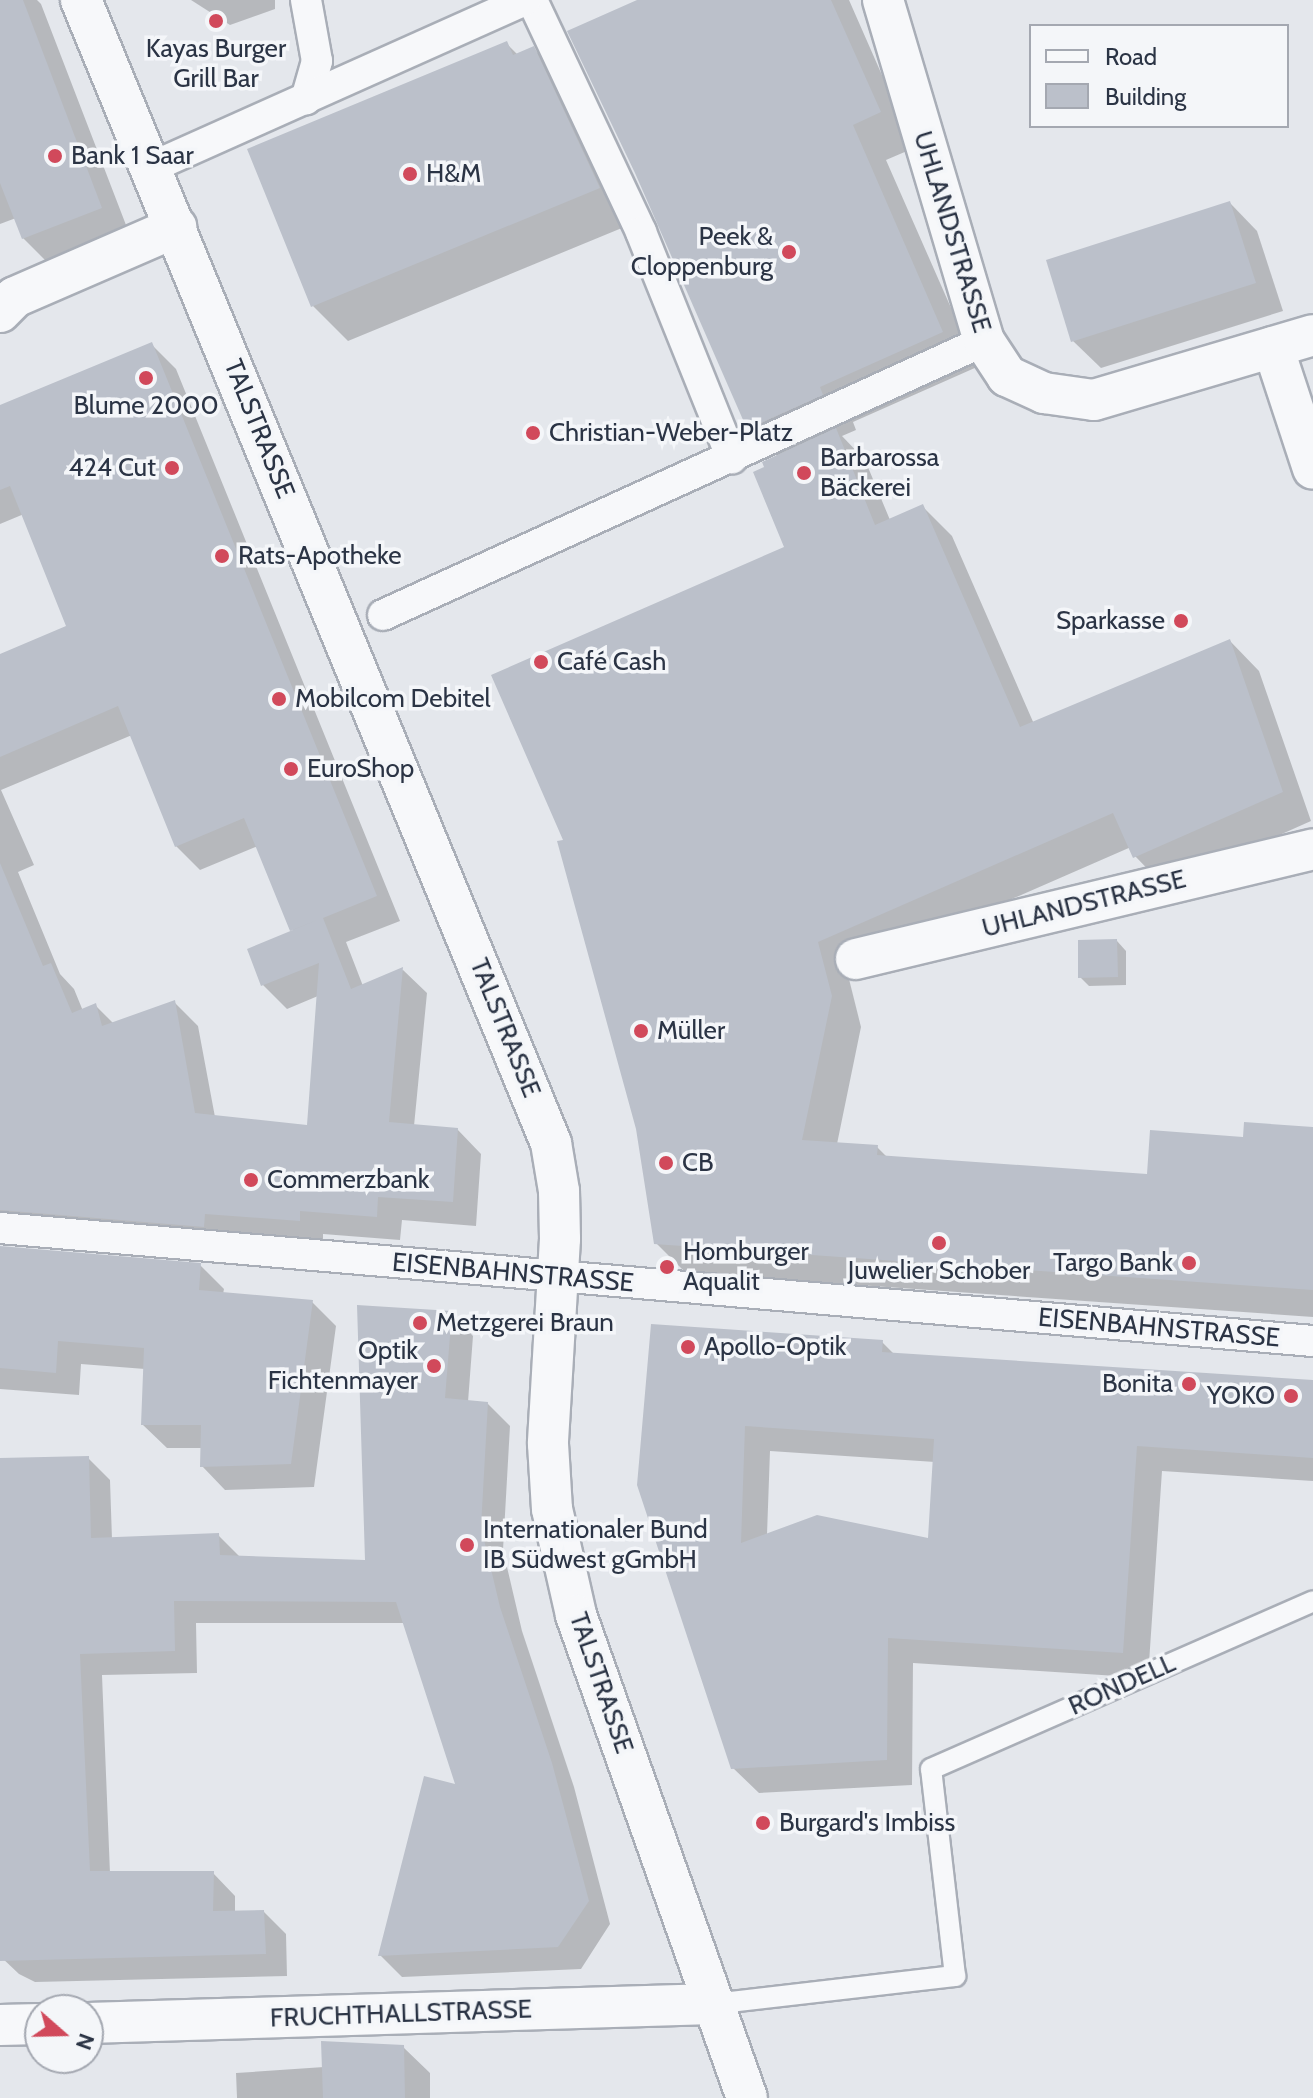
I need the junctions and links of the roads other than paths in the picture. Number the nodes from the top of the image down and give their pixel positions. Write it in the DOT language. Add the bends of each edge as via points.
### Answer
graph roads {
  1 [pos="81,0"];
  2 [pos="306,0"];
  3 [pos="525,0"];
  4 [pos="532,0"];
  5 [pos="883,0"];
  6 [pos="306,99"];
  7 [pos="152,167"];
  8 [pos="176,227"];
  9 [pos="0,312"];
  10 [pos="1313,335"];
  11 [pos="984,341"];
  12 [pos="1273,347"];
  13 [pos="732,458"];
  14 [pos="1313,469"];
  15 [pos="383,615"];
  16 [pos="1313,849"];
  17 [pos="856,959"];
  18 [pos="0,1228"];
  19 [pos="560,1278"];
  20 [pos="1313,1341"];
  21 [pos="1313,1601"];
  22 [pos="713,2004"];
  23 [pos="104,2023"];
  24 [pos="24,2024"];
  25 [pos="0,2025"];
  26 [pos="747,2098"];
  1 -- 7 [label="street, TALSTRASSE"];
  2 -- 6 [label="street" via="317,61"];
  3 -- 6 [label="street"];
  4 -- 13 [label="street" via="641,232"];
  5 -- 11 [label="street, UHLANDSTRASSE"];
  6 -- 7 [label="street"];
  7 -- 8 [label="street, TALSTRASSE"];
  8 -- 9 [label="street" via="15,297"];
  8 -- 19 [label="street, TALSTRASSE" via="551,1143 559,1191"];
  10 -- 12 [label="street, UHLANDSTRASSE"];
  11 -- 12 [label="street, UHLANDSTRASSE" via="1007,376 1044,393 1094,400"];
  11 -- 13 [label="street"];
  12 -- 14 [label="street"];
  13 -- 15 [label="street"];
  16 -- 17 [label="street, UHLANDSTRASSE"];
  18 -- 19 [label="street, EISENBAHNSTRASSE"];
  19 -- 20 [label="street, EISENBAHNSTRASSE"];
  19 -- 22 [label="street, TALSTRASSE" via="548,1444 552,1509 576,1615"];
  21 -- 22 [label="lane, RONDELL" via="931,1769 955,1976"];
  22 -- 23 [label="street, FRUCHTHALLSTRASSE"];
  22 -- 26 [label="street, TALSTRASSE"];
  24 -- 25 [label="street"];
}
